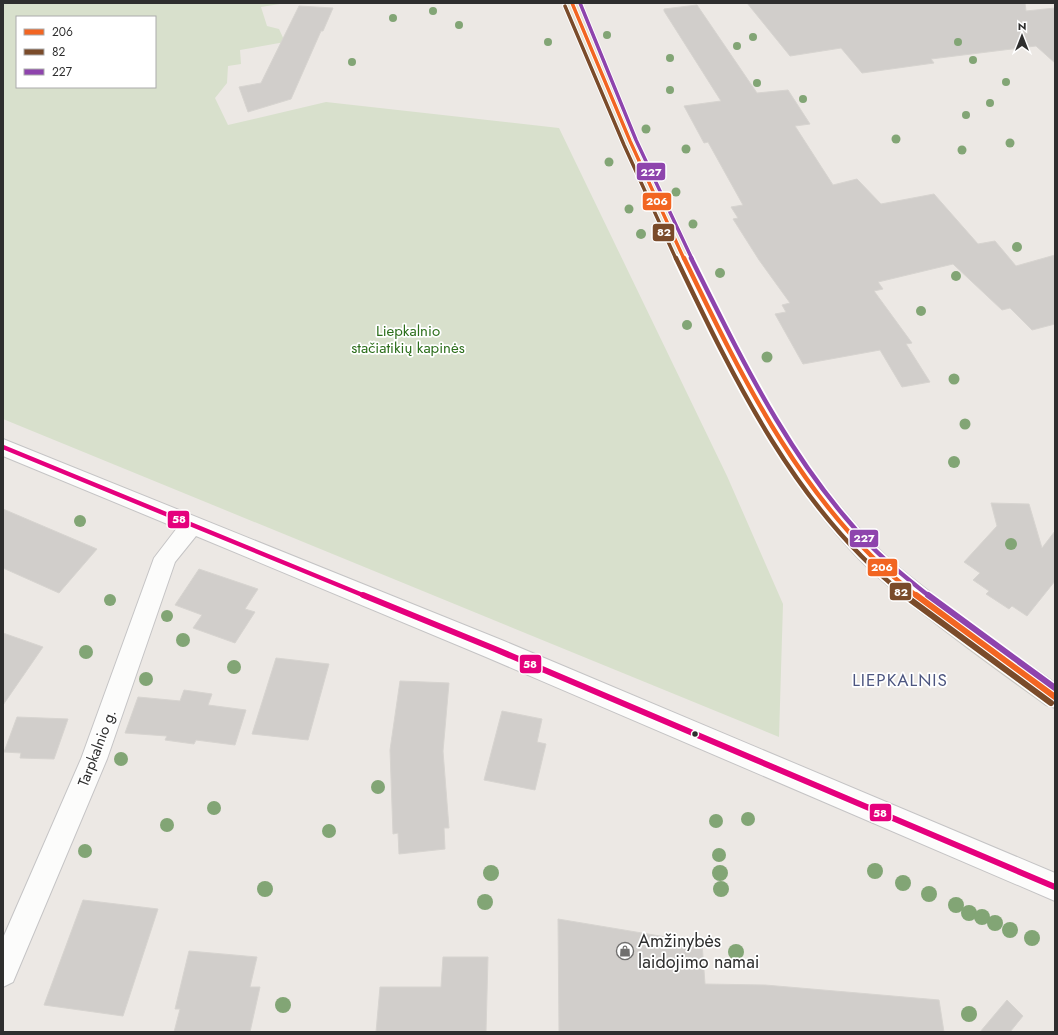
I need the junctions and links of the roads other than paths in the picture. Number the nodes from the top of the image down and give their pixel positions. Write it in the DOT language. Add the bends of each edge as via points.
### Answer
graph roads {
  1 [pos="572,3"];
  2 [pos="3,447"];
  3 [pos="192,525"];
  4 [pos="1055,698"];
  5 [pos="1055,887"];
  6 [pos="3,972"];
  1 -- 4 [label="main road" via="652,196 717,329 759,408 810,484 861,546 894,578"];
  2 -- 3 [label="street"];
  3 -- 5 [label="street" via="495,649"];
  3 -- 6 [label="street, Tarpkalnio g." via="165,558 94,759"];
}
